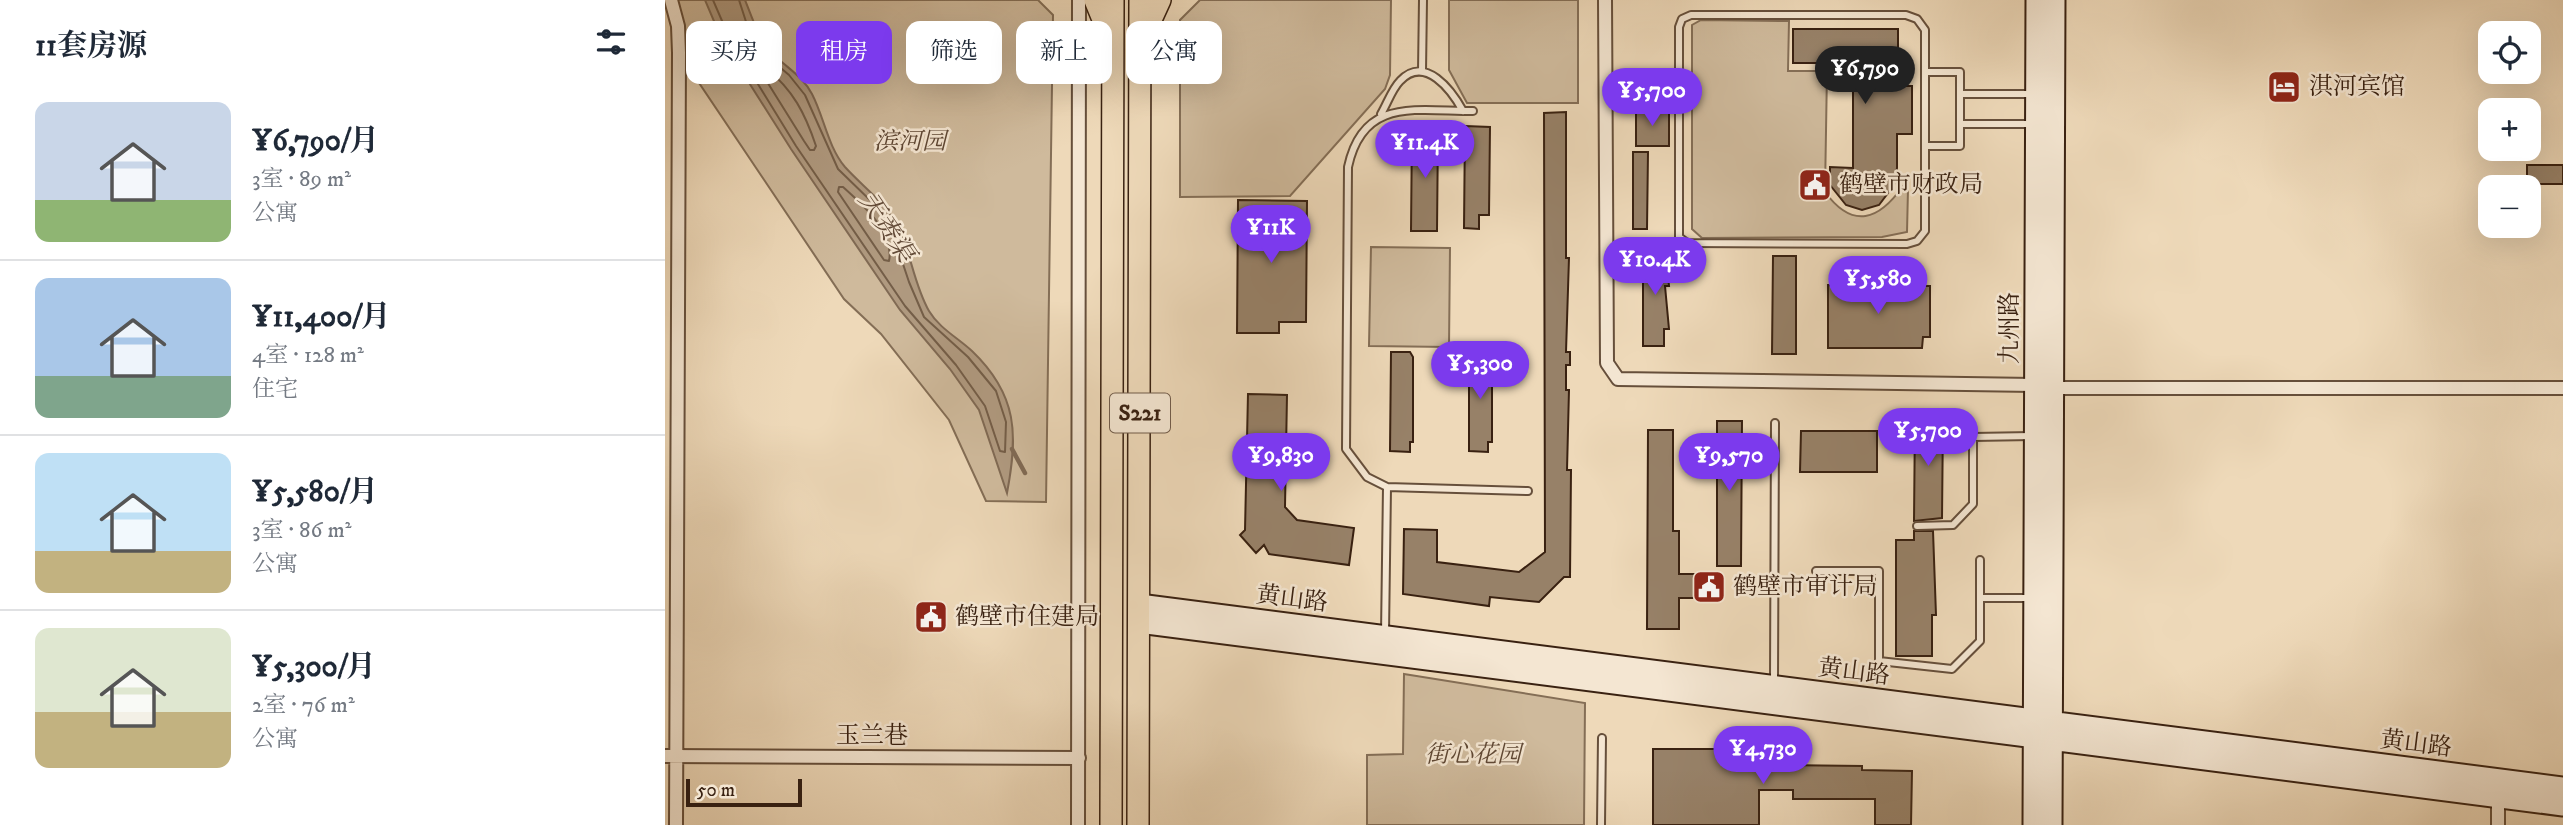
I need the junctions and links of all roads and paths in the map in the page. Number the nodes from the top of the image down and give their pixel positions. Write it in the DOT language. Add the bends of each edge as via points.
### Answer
graph roads {
  1 [pos="671,0"];
  2 [pos="1079,0"];
  3 [pos="1095,0"];
  4 [pos="1113,0"];
  5 [pos="1140,0"];
  6 [pos="1160,0"];
  7 [pos="1423,0"];
  8 [pos="1605,0"];
  9 [pos="2036,0"];
  10 [pos="2055,0"];
  11 [pos="1140,21"];
  12 [pos="1151,21"];
  13 [pos="1113,51"];
  14 [pos="1422,72"];
  15 [pos="1925,72"];
  16 [pos="1140,84"];
  17 [pos="1960,94"];
  18 [pos="2035,94"];
  19 [pos="1463,111"];
  20 [pos="1473,111"];
  21 [pos="1381,114"];
  22 [pos="1960,124"];
  23 [pos="2035,124"];
  24 [pos="1925,146"];
  25 [pos="2044,387"];
  26 [pos="2563,388"];
  27 [pos="1775,423"];
  28 [pos="2034,436"];
  29 [pos="1387,487"];
  30 [pos="1528,491"];
  31 [pos="1917,526"];
  32 [pos="1980,560"];
  33 [pos="1816,571"];
  34 [pos="1980,598"];
  35 [pos="2034,598"];
  36 [pos="1139,614"];
  37 [pos="1385,636"];
  38 [pos="1774,687"];
  39 [pos="2043,731"];
  40 [pos="1602,738"];
  41 [pos="671,756"];
  42 [pos="1079,758"];
  43 [pos="2563,787"];
  44 [pos="2498,798"];
  45 [pos="2563,807"];
  46 [pos="676,825"];
  47 [pos="1079,825"];
  48 [pos="1111,825"];
  49 [pos="1138,825"];
  50 [pos="1601,825"];
  51 [pos="2033,825"];
  52 [pos="2052,825"];
  53 [pos="2498,825"];
  1 -- 41 [label="street" via="679,53"];
  2 -- 42 [label="street"];
  3 -- 13 [label="main road"];
  4 -- 13 [label="main road, S221"];
  5 -- 11 [label="main road, S221"];
  6 -- 12 [label="main road"];
  7 -- 14 [label="lane"];
  8 -- 25 [label="street" via="1607,363 1618,379"];
  9 -- 18 [label="street, 九州路"];
  10 -- 25 [label="street, 九州路"];
  13 -- 48 [label="main road, S221"];
  14 -- 19 [label="lane" via="1443,82"];
  14 -- 21 [label="lane" via="1399,82"];
  15 -- 17 [label="lane" via="1960,72"];
  15 -- 24 [label="lane"];
  15 -- 24 [label="lane" via="1925,30 1917,19 1906,15 1691,15 1682,19 1679,237 1687,243 1917,241 1925,231"];
  16 -- 36 [label="main road, S221"];
  17 -- 18 [label="lane"];
  17 -- 22 [label="lane"];
  18 -- 23 [label="street, 九州路"];
  19 -- 20 [label="lane"];
  19 -- 21 [label="lane"];
  21 -- 29 [label="lane" via="1362,129 1349,167 1346,449 1367,477"];
  22 -- 23 [label="lane"];
  22 -- 24 [label="lane" via="1960,146"];
  23 -- 25 [label="street, 九州路"];
  25 -- 26 [label="street"];
  25 -- 28 [label="street, 九州路"];
  25 -- 39 [label="street, 九州路"];
  27 -- 38 [label="lane"];
  28 -- 31 [label="lane" via="1973,437 1973,504 1953,525"];
  28 -- 35 [label="street, 九州路"];
  29 -- 30 [label="lane"];
  29 -- 37 [label="lane"];
  32 -- 34 [label="lane"];
  33 -- 34 [label="lane" via="1879,571 1879,661 1952,669 1980,641"];
  34 -- 35 [label="lane"];
  35 -- 39 [label="street, 九州路"];
  36 -- 37 [label="street, 黄山路"];
  36 -- 39 [label="street, 黄山路"];
  36 -- 49 [label="main road, S221"];
  37 -- 38 [label="street, 黄山路"];
  38 -- 39 [label="street, 黄山路"];
  39 -- 43 [label="street, 黄山路"];
  39 -- 44 [label="street, 黄山路"];
  39 -- 51 [label="street, 九州路"];
  39 -- 52 [label="street, 九州路"];
  40 -- 50 [label="lane"];
  41 -- 42 [label="street, 玉兰巷"];
  41 -- 46 [label="street"];
  42 -- 47 [label="street"];
  44 -- 45 [label="street, 黄山路"];
  44 -- 53 [label="street"];
}
